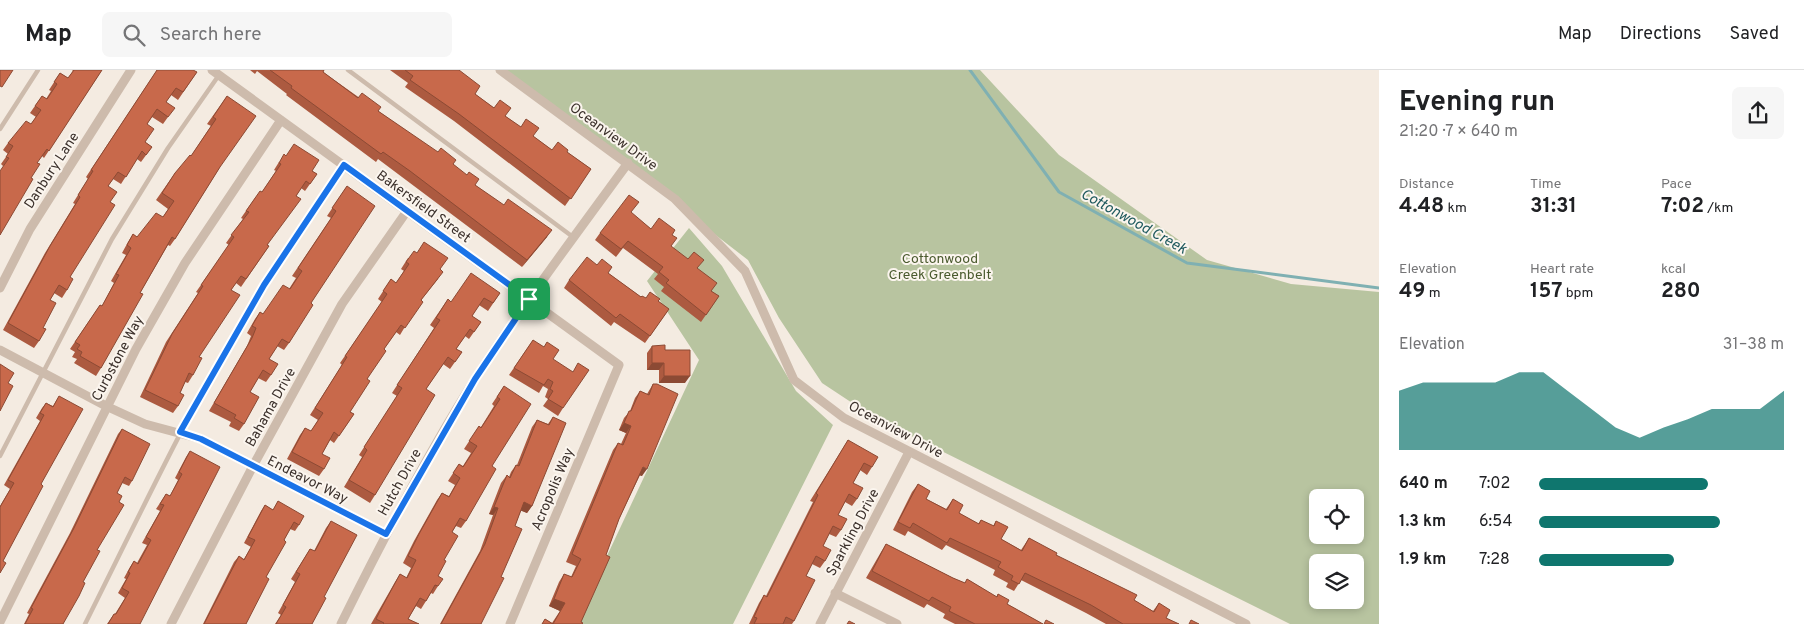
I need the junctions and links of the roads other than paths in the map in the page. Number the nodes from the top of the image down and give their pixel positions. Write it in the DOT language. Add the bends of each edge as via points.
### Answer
graph roads {
  1 [pos="38,70"];
  2 [pos="132,70"];
  3 [pos="348,70"];
  4 [pos="500,70"];
  5 [pos="216,72"];
  6 [pos="282,120"];
  7 [pos="0,129"];
  8 [pos="628,163"];
  9 [pos="344,165"];
  10 [pos="407,211"];
  11 [pos="573,237"];
  12 [pos="0,288"];
  13 [pos="529,299"];
  14 [pos="0,350"];
  15 [pos="619,365"];
  16 [pos="42,372"];
  17 [pos="106,406"];
  18 [pos="180,432"];
  19 [pos="909,452"];
  20 [pos="0,456"];
  21 [pos="253,466"];
  22 [pos="386,534"];
  23 [pos="835,593"];
  24 [pos="0,622"];
  25 [pos="86,624"];
  26 [pos="172,624"];
  27 [pos="341,624"];
  28 [pos="510,624"];
  29 [pos="820,624"];
  30 [pos="897,624"];
  31 [pos="1246,624"];
  1 -- 7 [label="lane"];
  2 -- 12 [label="street, Danbury Lane" via="30,229"];
  3 -- 11 [label="lane"];
  4 -- 8 [label="street, Oceanview Drive"];
  5 -- 6 [label="street, Bakersfield Street"];
  5 -- 16 [label="lane" via="112,239"];
  6 -- 9 [label="street, Bakersfield Street"];
  6 -- 17 [label="street, Curbstone Way" via="184,263"];
  8 -- 11 [label="street, Hutch Drive"];
  8 -- 19 [label="street, Oceanview Drive" via="675,199 745,271 794,380 844,418"];
  9 -- 10 [label="street, Bakersfield Street"];
  9 -- 18 [label="lane" via="268,278"];
  10 -- 13 [label="street, Bakersfield Street"];
  10 -- 21 [label="street, Bahama Drive" via="342,304"];
  11 -- 13 [label="street, Hutch Drive"];
  13 -- 15 [label="street, Bakersfield Street"];
  13 -- 22 [label="street, Hutch Drive" via="475,379"];
  14 -- 16 [label="street, Endeavor Way"];
  15 -- 28 [label="street, Acropolis Way"];
  16 -- 17 [label="street, Endeavor Way"];
  16 -- 20 [label="lane"];
  17 -- 18 [label="street, Endeavor Way" via="145,424"];
  17 -- 24 [label="street, Curbstone Way"];
  18 -- 21 [label="street, Endeavor Way" via="201,439"];
  18 -- 25 [label="lane"];
  19 -- 23 [label="street, Sparkling Drive"];
  19 -- 31 [label="street, Oceanview Drive"];
  21 -- 22 [label="street, Endeavor Way"];
  21 -- 26 [label="street, Bahama Drive"];
  22 -- 27 [label="street, Hutch Drive"];
  23 -- 29 [label="street, Sparkling Drive"];
  23 -- 30 [label="street"];
}
